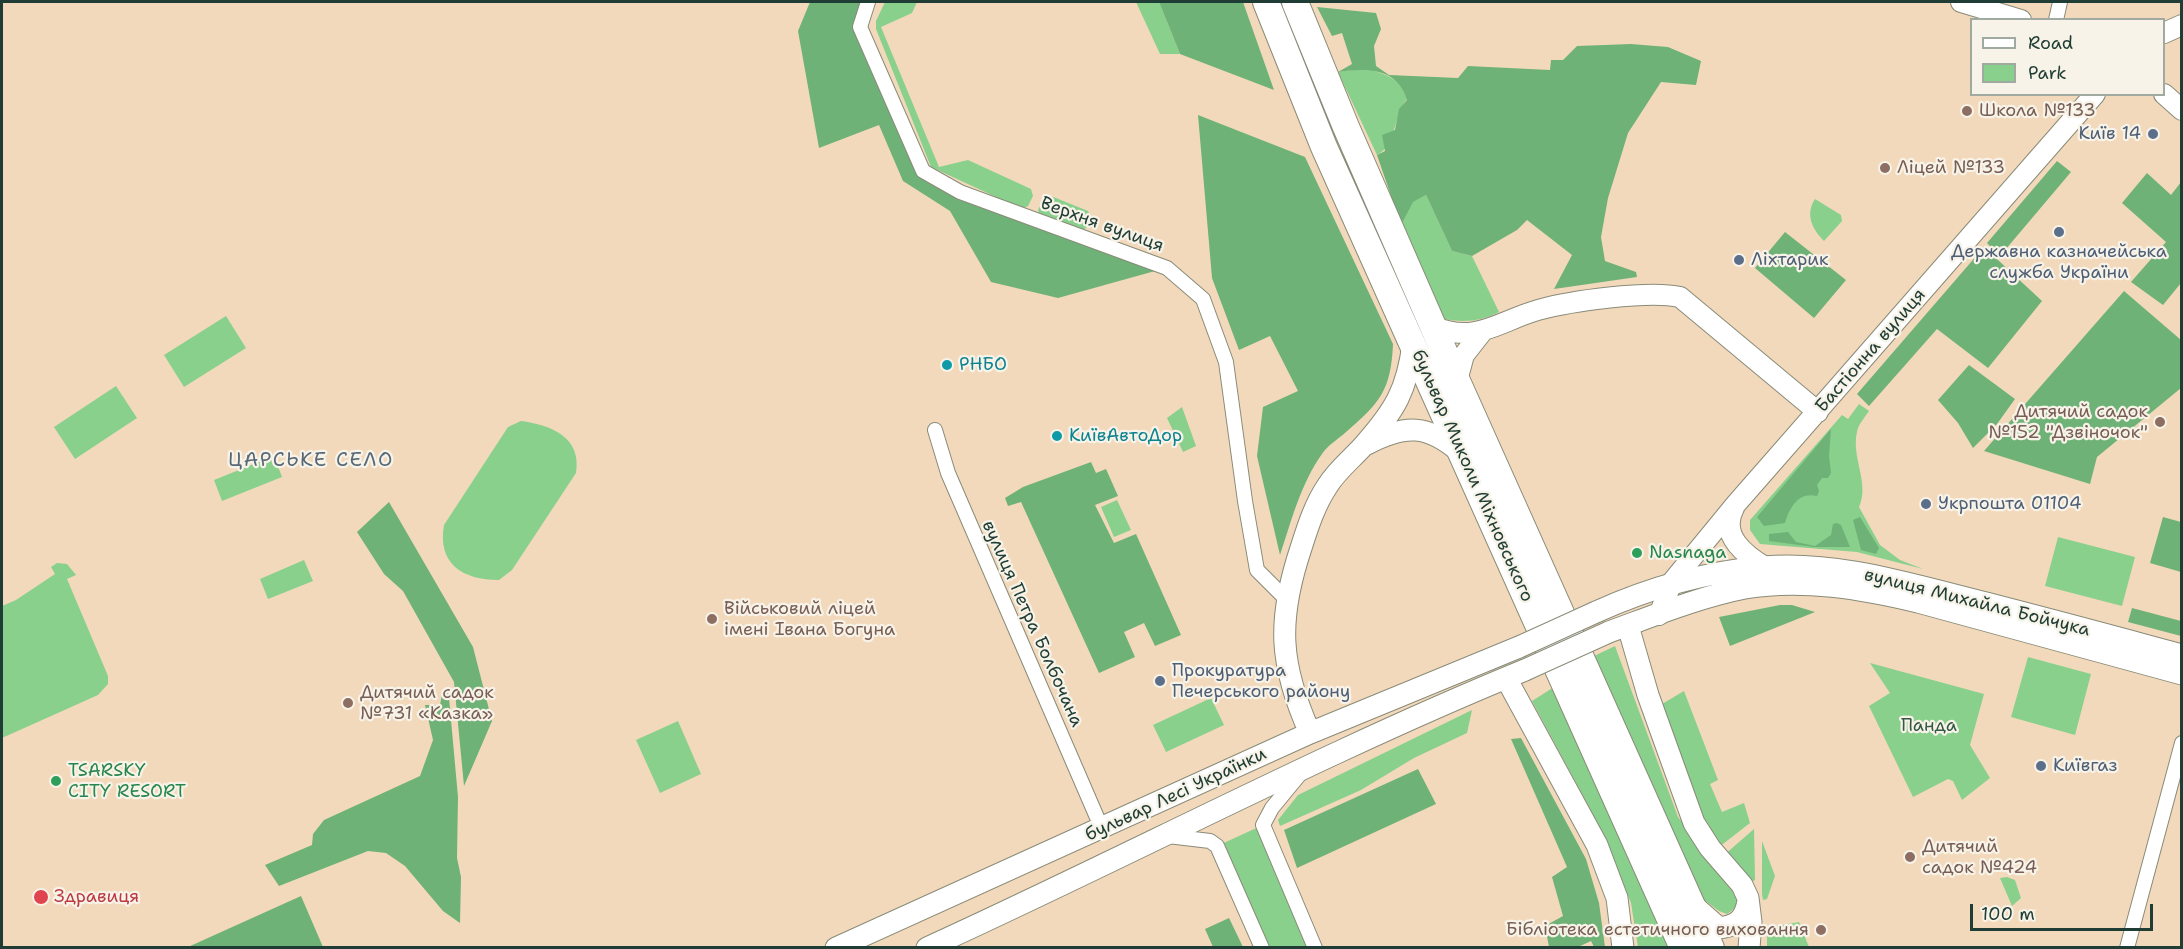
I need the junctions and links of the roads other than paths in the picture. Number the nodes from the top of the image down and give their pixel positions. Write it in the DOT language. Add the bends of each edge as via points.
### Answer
graph roads {
  1 [pos="868,2"];
  2 [pos="1266,2"];
  3 [pos="1295,2"];
  4 [pos="1961,2"];
  5 [pos="2060,2"];
  6 [pos="2013,18"];
  7 [pos="2056,18"];
  8 [pos="2181,25"];
  9 [pos="2165,32"];
  10 [pos="2093,96"];
  11 [pos="2165,96"];
  12 [pos="2181,110"];
  13 [pos="1433,326"];
  14 [pos="1482,332"];
  15 [pos="1413,344"];
  16 [pos="1457,381"];
  17 [pos="1818,412"];
  18 [pos="935,430"];
  19 [pos="1364,446"];
  20 [pos="1462,454"];
  21 [pos="1737,504"];
  22 [pos="1765,567"];
  23 [pos="1672,582"];
  24 [pos="1287,600"];
  25 [pos="1659,615"];
  26 [pos="1619,629"];
  27 [pos="1519,647"];
  28 [pos="2181,655"];
  29 [pos="1461,672"];
  30 [pos="1516,674"];
  31 [pos="2181,674"];
  32 [pos="1469,695"];
  33 [pos="1310,734"];
  34 [pos="2181,744"];
  35 [pos="1307,766"];
  36 [pos="1102,829"];
  37 [pos="1166,836"];
  38 [pos="1748,897"];
  39 [pos="1690,903"];
  40 [pos="1672,923"];
  41 [pos="836,948"];
  42 [pos="927,948"];
  43 [pos="1262,948"];
  44 [pos="1315,948"];
  45 [pos="1623,948"];
  46 [pos="1677,948"];
  47 [pos="1683,948"];
  48 [pos="1711,948"];
  49 [pos="1749,948"];
  50 [pos="2127,948"];
  1 -- 24 [label="street, Верхня вулиця" via="860,27 923,171 960,192 1167,268 1203,299 1226,362 1257,570"];
  2 -- 15 [label="highway, бульвар Миколи Міхновського" via="1307,108"];
  3 -- 13 [label="highway, бульвар Миколи Міхновського"];
  4 -- 6 [label="street"];
  5 -- 7 [label="street"];
  8 -- 9 [label="street"];
  10 -- 17 [label="street, Бастіонна вулиця"];
  11 -- 12 [label="street"];
  13 -- 14 [label="street" via="1456,334"];
  13 -- 16 [label="highway, бульвар Миколи Міхновського"];
  14 -- 16 [label="street" via="1464,355"];
  14 -- 17 [label="street" via="1541,309 1636,296 1680,297"];
  15 -- 19 [label="main road" via="1405,388"];
  15 -- 20 [label="highway, бульвар Миколи Міхновського"];
  16 -- 39 [label="highway, бульвар Миколи Міхновського"];
  17 -- 21 [label="street, Бастіонна вулиця"];
  18 -- 36 [label="street, вулиця Петра Болбочана" via="948,473"];
  19 -- 20 [label="main road" via="1390,432 1406,429 1443,437"];
  19 -- 24 [label="main road" via="1332,479 1316,508"];
  20 -- 40 [label="highway, бульвар Миколи Міхновського"];
  21 -- 22 [label="street" via="1730,518 1734,541 1742,552"];
  21 -- 23 [label="street, Бастіонна вулиця"];
  22 -- 23 [label="main road, вулиця Михайла Бойчука"];
  22 -- 28 [label="main road, вулиця Михайла Бойчука" via="1819,569 1894,579"];
  23 -- 25 [label="street, Бастіонна вулиця"];
  23 -- 27 [label="main road, вулиця Михайла Бойчука, bridge"];
  24 -- 33 [label="main road" via="1283,636 1287,665 1297,705"];
  25 -- 26 [label="main road, вулиця Михайла Бойчука"];
  25 -- 31 [label="main road, вулиця Михайла Бойчука" via="1725,593 1765,586 1853,589 1918,602"];
  26 -- 30 [label="main road, вулиця Михайла Бойчука, bridge"];
  26 -- 38 [label="main road" via="1648,695 1694,823"];
  27 -- 29 [label="main road, бульвар Лесі Українки"];
  29 -- 32 [label="main road" via="1468,677"];
  29 -- 33 [label="main road, бульвар Лесі Українки"];
  30 -- 32 [label="main road, бульвар Лесі Українки"];
  30 -- 45 [label="main road" via="1597,845 1617,898"];
  32 -- 35 [label="main road, бульвар Лесі Українки"];
  33 -- 36 [label="main road, бульвар Лесі Українки"];
  34 -- 50 [label="street"];
  35 -- 37 [label="main road, бульвар Лесі Українки"];
  35 -- 44 [label="street" via="1263,825"];
  36 -- 41 [label="main road, бульвар Лесі Українки"];
  37 -- 42 [label="main road, бульвар Лесі Українки"];
  37 -- 43 [label="street" via="1210,841 1217,846"];
  38 -- 39 [label="main road" via="1746,913 1732,927 1719,928"];
  38 -- 49 [label="main road"];
  39 -- 48 [label="highway, бульвар Миколи Міхновського"];
  40 -- 46 [label="main road"];
  40 -- 47 [label="highway, бульвар Миколи Міхновського"];
}
